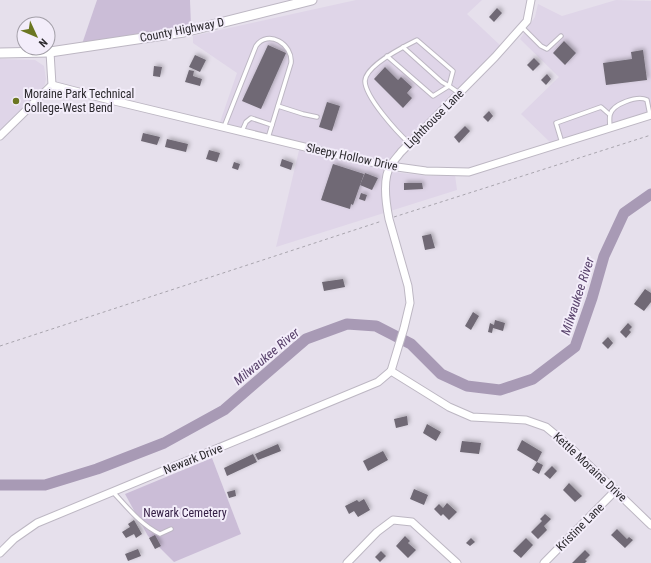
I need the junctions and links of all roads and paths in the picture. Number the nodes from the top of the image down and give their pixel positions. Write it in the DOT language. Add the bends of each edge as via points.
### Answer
graph roads {
  1 [pos="312,0"];
  2 [pos="531,0"];
  3 [pos="522,27"];
  4 [pos="561,36"];
  5 [pos="403,47"];
  6 [pos="56,51"];
  7 [pos="0,53"];
  8 [pos="16,53"];
  9 [pos="50,56"];
  10 [pos="387,56"];
  11 [pos="52,85"];
  12 [pos="448,86"];
  13 [pos="459,93"];
  14 [pos="278,106"];
  15 [pos="610,114"];
  16 [pos="651,115"];
  17 [pos="317,117"];
  18 [pos="272,125"];
  19 [pos="224,127"];
  20 [pos="610,128"];
  21 [pos="242,131"];
  22 [pos="651,135"];
  23 [pos="0,136"];
  24 [pos="268,138"];
  25 [pos="562,143"];
  26 [pos="409,144"];
  27 [pos="390,166"];
  28 [pos="389,219"];
  29 [pos="1,345"];
  30 [pos="391,371"];
  31 [pos="616,490"];
  32 [pos="113,492"];
  33 [pos="651,525"];
  34 [pos="171,529"];
  35 [pos="0,553"];
  36 [pos="347,563"];
  37 [pos="457,563"];
  38 [pos="544,563"];
  1 -- 6 [label="main road, County Highway D" via="184,32"];
  2 -- 3 [label="street, Lighthouse Lane" via="527,21"];
  3 -- 4 [label="lane" via="547,49"];
  3 -- 13 [label="street, Lighthouse Lane"];
  5 -- 10 [label="lane"];
  5 -- 12 [label="lane"];
  5 -- 12 [label="lane" via="417,40 453,71"];
  7 -- 8 [label="main road, County Highway D"];
  9 -- 11 [label="street"];
  10 -- 12 [label="lane" via="433,96"];
  10 -- 26 [label="lane" via="368,74 365,81 381,112"];
  11 -- 19 [label="street, Sleepy Hollow Drive"];
  11 -- 23 [label="street"];
  12 -- 13 [label="lane"];
  13 -- 26 [label="street, Lighthouse Lane"];
  14 -- 17 [label="lane"];
  14 -- 18 [label="lane"];
  14 -- 19 [label="lane" via="292,57 284,44 265,39 256,46"];
  15 -- 16 [label="lane" via="629,100 643,98 647,100"];
  15 -- 20 [label="lane"];
  15 -- 25 [label="lane" via="601,107 556,123"];
  16 -- 20 [label="street, Sleepy Hollow Drive"];
  18 -- 21 [label="lane" via="251,118"];
  18 -- 24 [label="lane"];
  19 -- 21 [label="street, Sleepy Hollow Drive"];
  20 -- 25 [label="street, Sleepy Hollow Drive"];
  21 -- 24 [label="street, Sleepy Hollow Drive"];
  22 -- 28 [label="path"];
  24 -- 27 [label="street, Sleepy Hollow Drive"];
  25 -- 27 [label="street, Sleepy Hollow Drive" via="469,172 426,171"];
  26 -- 27 [label="street, Lighthouse Lane"];
  27 -- 28 [label="street, Lighthouse Lane" via="385,189"];
  28 -- 29 [label="path"];
  28 -- 30 [label="street, Lighthouse Lane" via="408,286 410,304"];
  30 -- 31 [label="street, Kettle Moraine Drive" via="449,407 472,417 526,420 546,428 570,446"];
  30 -- 32 [label="street, Newark Drive" via="378,382"];
  31 -- 33 [label="street, Kettle Moraine Drive"];
  31 -- 38 [label="street, Kristine Lane"];
  32 -- 34 [label="lane" via="153,531 160,534"];
  32 -- 35 [label="street, Newark Drive" via="36,523"];
  36 -- 37 [label="street" via="377,532 393,520 412,522"];
}
